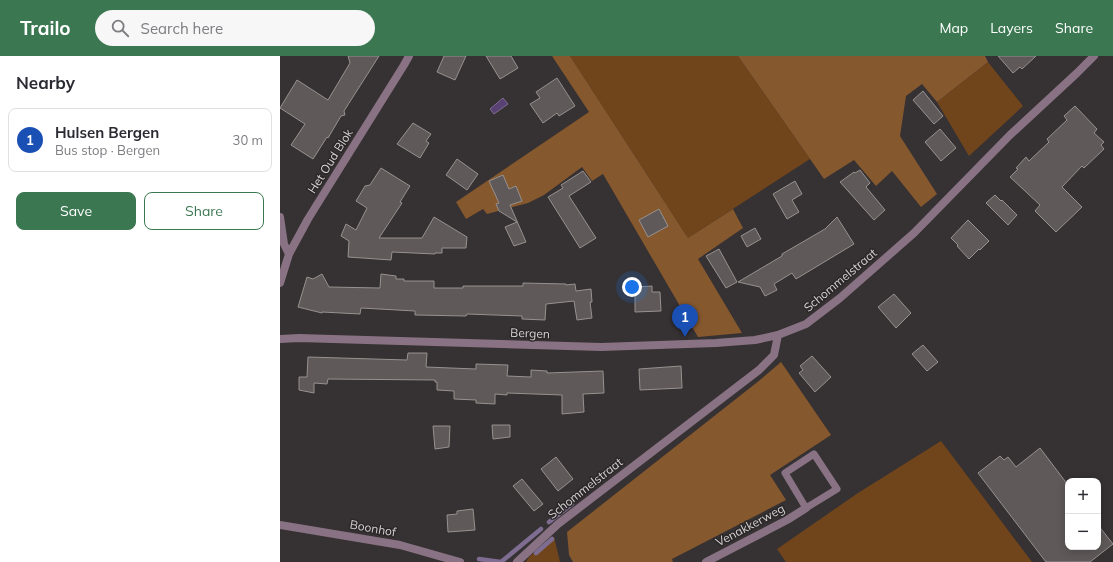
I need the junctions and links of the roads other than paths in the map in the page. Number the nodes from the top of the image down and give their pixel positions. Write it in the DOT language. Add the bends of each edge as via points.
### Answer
graph roads {
  1 [pos="409,56"];
  2 [pos="1094,56"];
  3 [pos="280,217"];
  4 [pos="289,254"];
  5 [pos="280,283"];
  6 [pos="778,336"];
  7 [pos="280,339"];
  8 [pos="806,508"];
  9 [pos="280,525"];
  10 [pos="460,562"];
  11 [pos="517,562"];
  12 [pos="706,562"];
  1 -- 4 [label="street, Het Oud Blok"];
  2 -- 6 [label="street, Schommelstraat" via="1010,135 914,233 840,298 806,324"];
  3 -- 4 [label="street" via="284,244"];
  4 -- 5 [label="street, Het Oud Blok"];
  6 -- 7 [label="street, Bergen" via="716,343 602,347"];
  6 -- 11 [label="street, Schommelstraat" via="774,355 759,370 558,524"];
  8 -- 8 [label="lane" via="837,489 814,454 785,473"];
  8 -- 12 [label="street, Venakkerweg"];
  9 -- 10 [label="street, Boonhof" via="400,545"];
}
